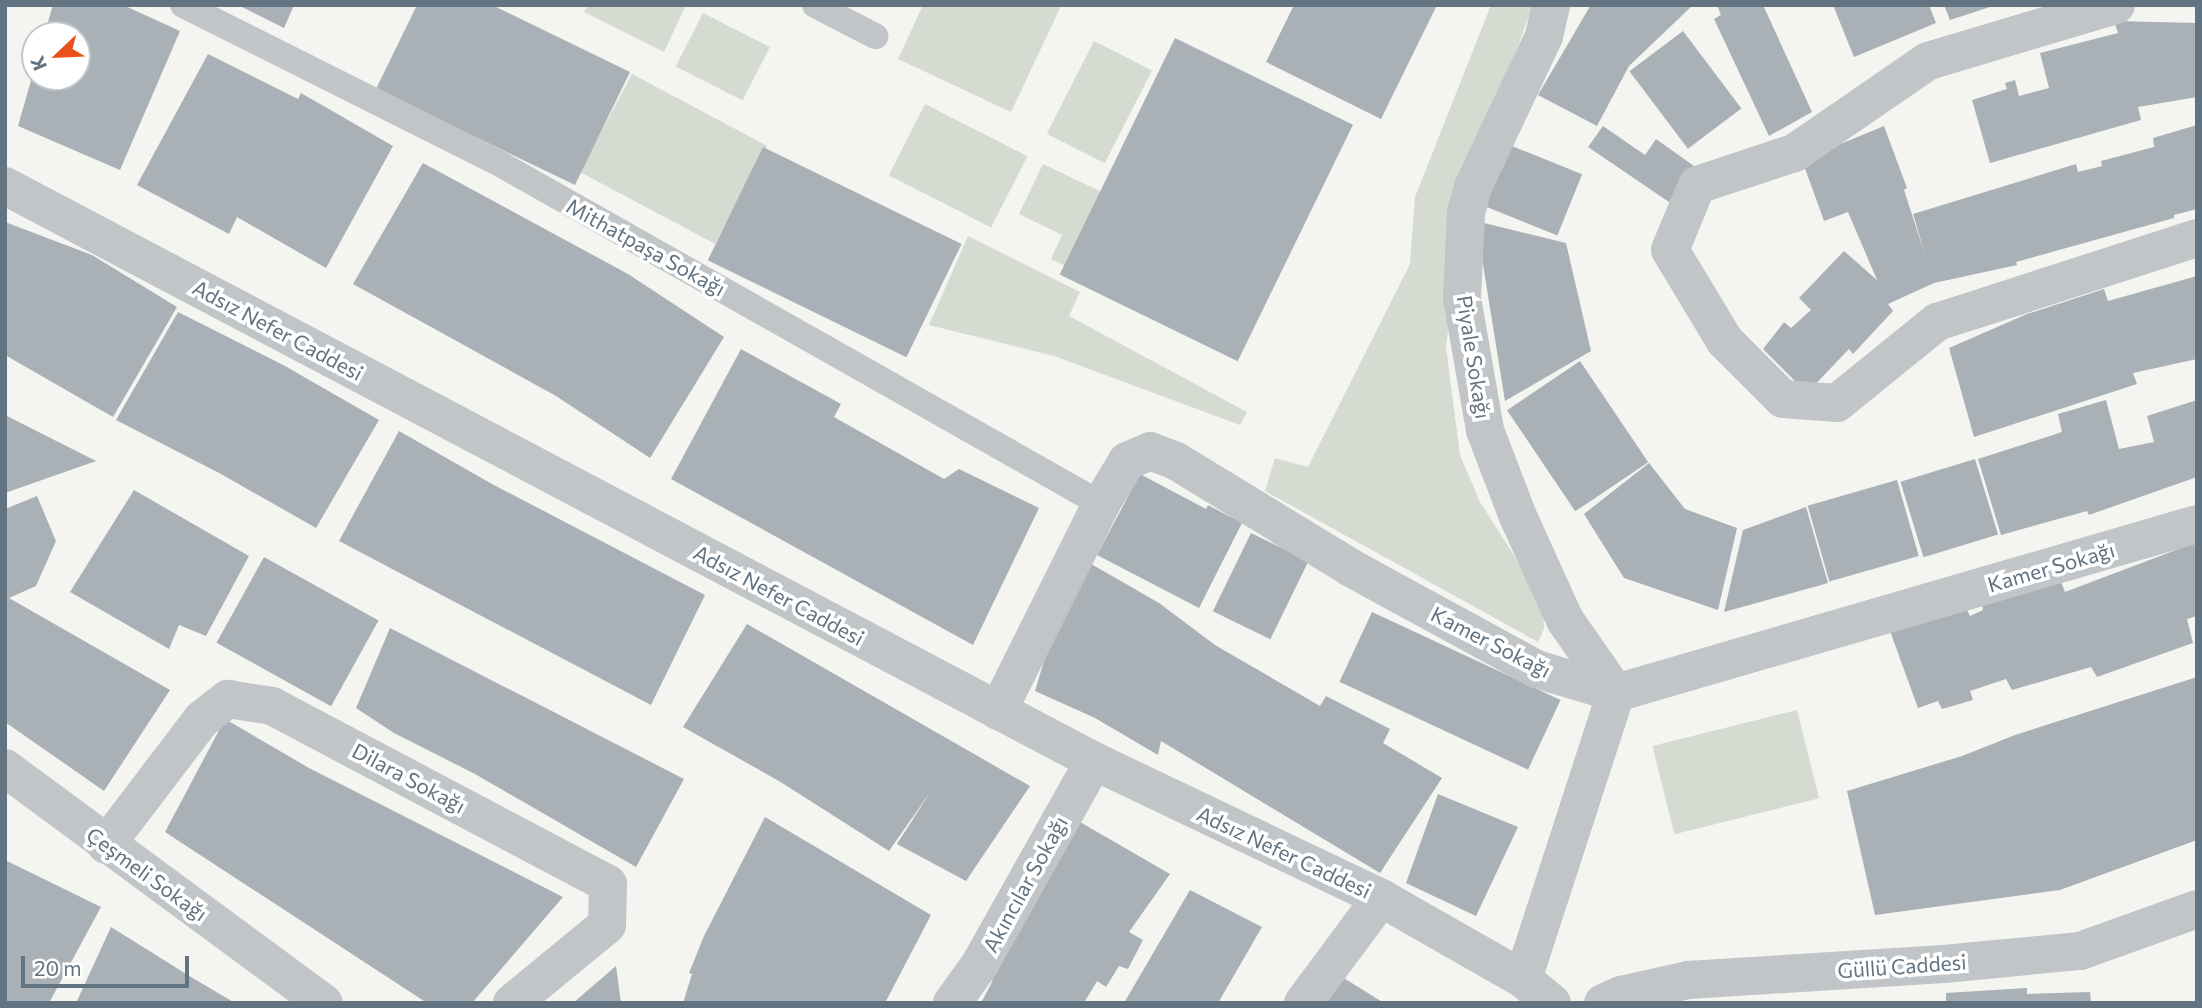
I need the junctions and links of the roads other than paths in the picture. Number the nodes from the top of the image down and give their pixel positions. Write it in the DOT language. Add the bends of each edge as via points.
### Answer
graph roads {
  1 [pos="183,5"];
  2 [pos="1551,5"];
  3 [pos="2116,5"];
  4 [pos="818,6"];
  5 [pos="875,36"];
  6 [pos="5,186"];
  7 [pos="2197,238"];
  8 [pos="1101,504"];
  9 [pos="2197,524"];
  10 [pos="1616,693"];
  11 [pos="998,711"];
  12 [pos="1094,761"];
  13 [pos="5,768"];
  14 [pos="106,845"];
  15 [pos="1381,898"];
  16 [pos="2197,909"];
  17 [pos="1523,979"];
  18 [pos="324,1003"];
  19 [pos="512,1003"];
  20 [pos="951,1003"];
  21 [pos="1303,1003"];
  22 [pos="1552,1003"];
  23 [pos="1603,1003"];
  1 -- 8 [label="lane, Mithatpaşa Sokağı" via="502,165"];
  2 -- 10 [label="street, Piyale Sokağı" via="1544,36 1473,187 1466,214 1462,298 1485,430 1517,514 1565,620"];
  3 -- 7 [label="street" via="1928,61 1794,153 1697,185 1670,250 1726,341 1783,399 1837,403 1937,322"];
  4 -- 5 [label="lane"];
  6 -- 11 [label="street, Adsız Nefer Caddesi"];
  8 -- 10 [label="street, Kamer Sokağı" via="1127,461 1150,451 1175,461 1351,568 1536,669"];
  8 -- 11 [label="street, Kamer Sokağı"];
  9 -- 10 [label="street, Kamer Sokağı"];
  10 -- 17 [label="street"];
  11 -- 12 [label="street, Adsız Nefer Caddesi"];
  12 -- 15 [label="street, Adsız Nefer Caddesi"];
  12 -- 20 [label="street, Akıncılar Sokağı" via="980,964"];
  13 -- 14 [label="street, Çeşmeli Sokağı"];
  14 -- 18 [label="street, Çeşmeli Sokağı"];
  14 -- 19 [label="street, Dilara Sokağı" via="202,719 228,699 272,706 608,884 607,925"];
  15 -- 17 [label="street, Adsız Nefer Caddesi"];
  15 -- 21 [label="street"];
  16 -- 23 [label="street, Güllü Caddesi" via="2080,951 1688,980"];
  17 -- 22 [label="street, Adsız Nefer Caddesi"];
}
